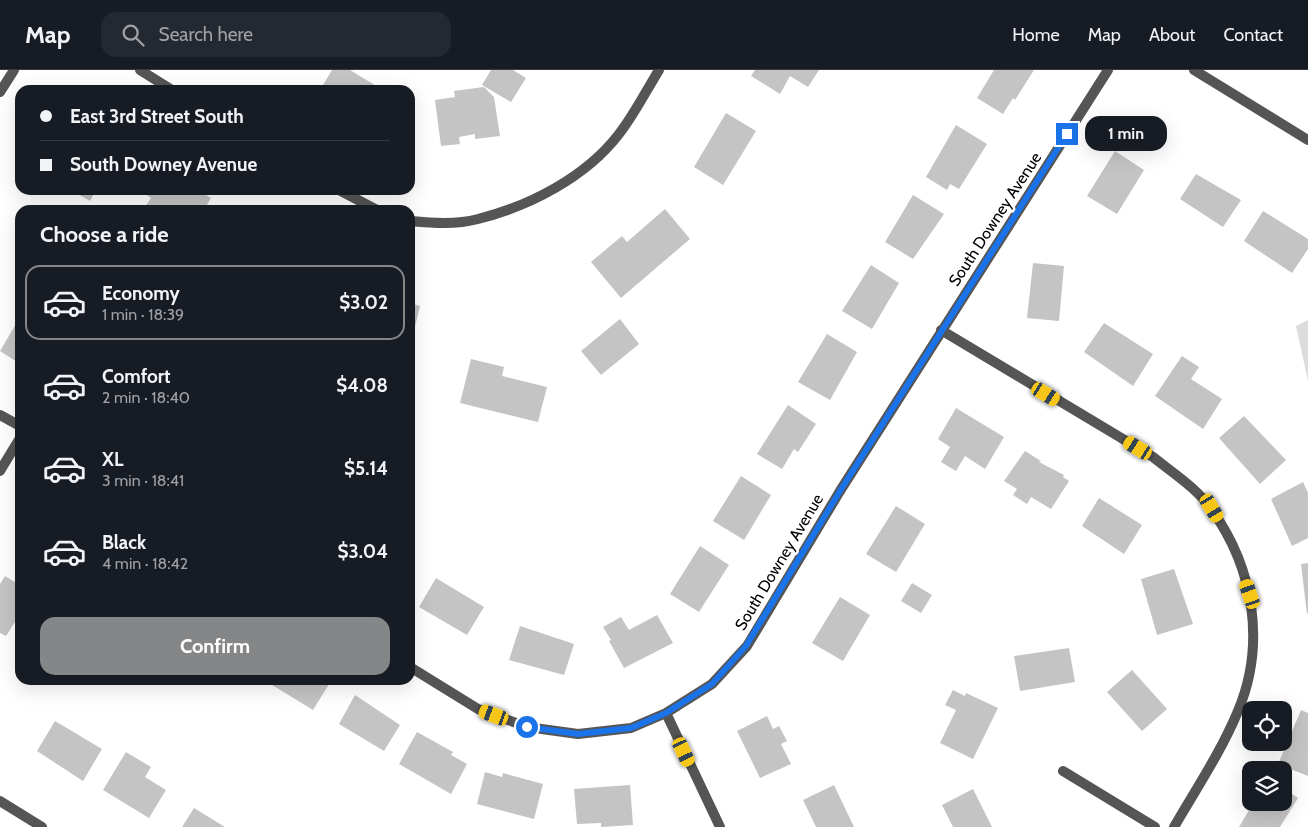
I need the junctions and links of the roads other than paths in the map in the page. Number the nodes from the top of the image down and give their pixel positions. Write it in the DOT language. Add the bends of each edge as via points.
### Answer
graph roads {
  1 [pos="14,70"];
  2 [pos="140,70"];
  3 [pos="659,70"];
  4 [pos="1108,70"];
  5 [pos="1194,70"];
  6 [pos="164,85"];
  7 [pos="0,92"];
  8 [pos="1308,140"];
  9 [pos="348,195"];
  10 [pos="368,205"];
  11 [pos="415,222"];
  12 [pos="941,330"];
  13 [pos="0,414"];
  14 [pos="15,423"];
  15 [pos="15,446"];
  16 [pos="0,471"];
  17 [pos="415,670"];
  18 [pos="666,713"];
  19 [pos="1063,771"];
  20 [pos="0,801"];
  21 [pos="42,827"];
  22 [pos="720,827"];
  23 [pos="1156,827"];
  24 [pos="1174,827"];
  1 -- 7 [label="street"];
  2 -- 6 [label="street"];
  3 -- 11 [label="street" via="619,134 576,174 514,208 476,220 438,224"];
  4 -- 12 [label="street, South Downey Avenue"];
  5 -- 8 [label="street"];
  9 -- 10 [label="street"];
  12 -- 18 [label="street, South Downey Avenue" via="746,646 712,684"];
  12 -- 24 [label="street" via="1153,457 1212,508 1228,536 1250,594 1254,653 1239,710"];
  13 -- 14 [label="street"];
  15 -- 16 [label="street"];
  17 -- 18 [label="street, South Downey Avenue" via="478,709 527,727 578,734 631,728"];
  18 -- 22 [label="street"];
  19 -- 23 [label="street"];
  20 -- 21 [label="street"];
}
